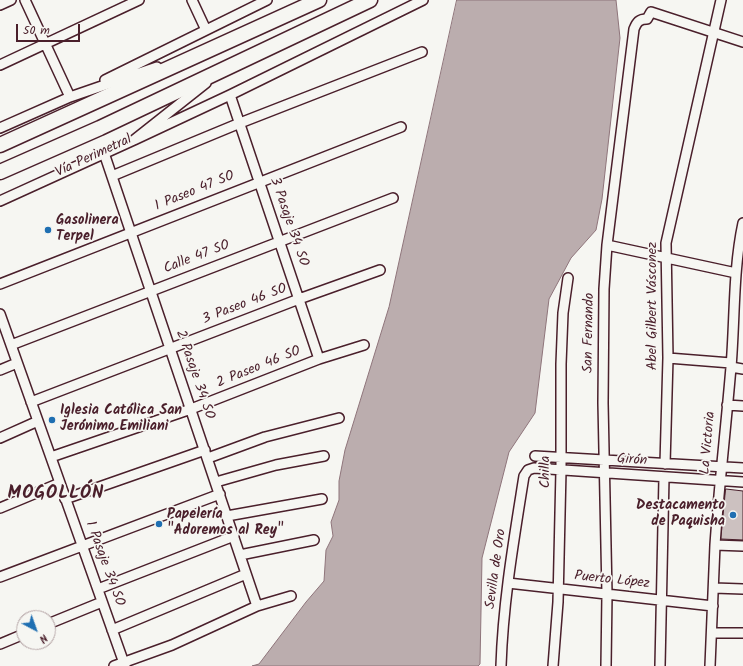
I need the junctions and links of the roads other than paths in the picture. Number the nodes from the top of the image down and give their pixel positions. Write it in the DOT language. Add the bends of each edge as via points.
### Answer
graph roads {
  1 [pos="11,0"];
  2 [pos="25,0"];
  3 [pos="138,0"];
  4 [pos="192,0"];
  5 [pos="267,0"];
  6 [pos="319,0"];
  7 [pos="370,0"];
  8 [pos="423,0"];
  9 [pos="721,0"];
  10 [pos="0,5"];
  11 [pos="206,30"];
  12 [pos="713,32"];
  13 [pos="743,42"];
  14 [pos="45,44"];
  15 [pos="210,50"];
  16 [pos="422,52"];
  17 [pos="0,65"];
  18 [pos="219,72"];
  19 [pos="230,95"];
  20 [pos="70,97"];
  21 [pos="240,124"];
  22 [pos="0,128"];
  23 [pos="401,128"];
  24 [pos="134,140"];
  25 [pos="0,145"];
  26 [pos="104,153"];
  27 [pos="0,172"];
  28 [pos="112,176"];
  29 [pos="259,182"];
  30 [pos="393,198"];
  31 [pos="0,201"];
  32 [pos="743,223"];
  33 [pos="131,233"];
  34 [pos="279,241"];
  35 [pos="741,241"];
  36 [pos="607,245"];
  37 [pos="666,258"];
  38 [pos="380,270"];
  39 [pos="736,273"];
  40 [pos="568,278"];
  41 [pos="0,284"];
  42 [pos="151,291"];
  43 [pos="299,300"];
  44 [pos="0,314"];
  45 [pos="733,329"];
  46 [pos="743,329"];
  47 [pos="11,345"];
  48 [pos="364,345"];
  49 [pos="170,348"];
  50 [pos="668,358"];
  51 [pos="319,359"];
  52 [pos="17,363"];
  53 [pos="731,365"];
  54 [pos="743,369"];
  55 [pos="0,370"];
  56 [pos="31,402"];
  57 [pos="727,405"];
  58 [pos="743,406"];
  59 [pos="191,409"];
  60 [pos="339,418"];
  61 [pos="38,421"];
  62 [pos="0,438"];
  63 [pos="207,454"];
  64 [pos="324,456"];
  65 [pos="535,456"];
  66 [pos="51,457"];
  67 [pos="561,457"];
  68 [pos="604,460"];
  69 [pos="664,464"];
  70 [pos="722,466"];
  71 [pos="743,468"];
  72 [pos="561,470"];
  73 [pos="604,473"];
  74 [pos="524,476"];
  75 [pos="664,477"];
  76 [pos="720,481"];
  77 [pos="216,482"];
  78 [pos="743,482"];
  79 [pos="60,483"];
  80 [pos="220,494"];
  81 [pos="65,499"];
  82 [pos="322,499"];
  83 [pos="0,508"];
  84 [pos="227,516"];
  85 [pos="234,536"];
  86 [pos="314,540"];
  87 [pos="82,545"];
  88 [pos="716,545"];
  89 [pos="743,546"];
  90 [pos="240,555"];
  91 [pos="246,574"];
  92 [pos="0,576"];
  93 [pos="508,583"];
  94 [pos="714,588"];
  95 [pos="98,589"];
  96 [pos="558,590"];
  97 [pos="743,590"];
  98 [pos="607,594"];
  99 [pos="291,596"];
  100 [pos="661,600"];
  101 [pos="102,602"];
  102 [pos="257,606"];
  103 [pos="713,606"];
  104 [pos="56,621"];
  105 [pos="112,630"];
  106 [pos="712,633"];
  107 [pos="743,633"];
  108 [pos="16,637"];
  109 [pos="0,644"];
  110 [pos="124,664"];
  111 [pos="114,666"];
  112 [pos="501,666"];
  113 [pos="553,666"];
  114 [pos="606,666"];
  115 [pos="660,666"];
  116 [pos="710,666"];
  1 -- 10 [label="street"];
  2 -- 14 [label="street"];
  3 -- 14 [label="street"];
  4 -- 11 [label="street"];
  5 -- 11 [label="street"];
  6 -- 15 [label="highway"];
  7 -- 18 [label="highway, Vía Perimetral"];
  8 -- 19 [label="street"];
  9 -- 12 [label="street, Abel Gilbert Vásconez"];
  11 -- 20 [label="street"];
  12 -- 13 [label="street"];
  12 -- 36 [label="street, San Fernando" via="651,12 647,19 638,21 634,29"];
  12 -- 37 [label="street, Abel Gilbert Vásconez" via="666,243"];
  14 -- 17 [label="street"];
  14 -- 20 [label="street"];
  15 -- 20 [label="street"];
  15 -- 25 [label="highway"];
  16 -- 21 [label="street"];
  18 -- 24 [label="street, Vía Perimetral"];
  18 -- 27 [label="highway, Vía Perimetral"];
  19 -- 21 [label="street, 3 Pasaje 34 SO"];
  19 -- 24 [label="street"];
  20 -- 22 [label="street"];
  21 -- 28 [label="street"];
  21 -- 29 [label="street, 3 Pasaje 34 SO"];
  23 -- 29 [label="street, 1 Paseo 47 SO"];
  24 -- 26 [label="street, Vía Perimetral"];
  26 -- 28 [label="street, 2 Pasaje 34 SO"];
  26 -- 31 [label="street, Vía Perimetral"];
  28 -- 33 [label="street, 2 Pasaje 34 SO"];
  29 -- 33 [label="street, 1 Paseo 47 SO"];
  29 -- 34 [label="street, 3 Pasaje 34 SO"];
  30 -- 34 [label="street, Calle 47 SO"];
  32 -- 35 [label="street, La Victoria"];
  33 -- 41 [label="street, 1 Paseo 47 SO"];
  33 -- 42 [label="street, 2 Pasaje 34 SO"];
  34 -- 42 [label="street, Calle 47 SO"];
  34 -- 43 [label="street, 3 Pasaje 34 SO"];
  35 -- 39 [label="street, La Victoria"];
  36 -- 37 [label="street"];
  36 -- 68 [label="street, San Fernando" via="604,289"];
  37 -- 39 [label="street"];
  37 -- 50 [label="street, Abel Gilbert Vásconez"];
  38 -- 43 [label="street, 3 Paseo 46 SO"];
  39 -- 45 [label="street, La Victoria"];
  40 -- 67 [label="street, Chilla" via="563,314 561,364"];
  42 -- 47 [label="street, Calle 47 SO"];
  42 -- 49 [label="street, 2 Pasaje 34 SO"];
  43 -- 49 [label="street, 3 Paseo 46 SO"];
  43 -- 51 [label="street, 3 Pasaje 34 SO"];
  44 -- 47 [label="street, 1 Pasaje 34 SO"];
  45 -- 46 [label="street"];
  45 -- 53 [label="street, La Victoria"];
  47 -- 52 [label="street, 1 Pasaje 34 SO"];
  48 -- 51 [label="street, 2 Paseo 46 SO"];
  49 -- 56 [label="street, 3 Paseo 46 SO"];
  49 -- 59 [label="street, 2 Pasaje 34 SO"];
  50 -- 53 [label="street"];
  50 -- 69 [label="street, Abel Gilbert Vásconez"];
  51 -- 59 [label="street, 2 Paseo 46 SO"];
  52 -- 55 [label="street"];
  52 -- 56 [label="street, 1 Pasaje 34 SO"];
  53 -- 54 [label="street"];
  53 -- 57 [label="street, La Victoria"];
  56 -- 61 [label="street, 1 Pasaje 34 SO"];
  57 -- 58 [label="street"];
  57 -- 70 [label="street, La Victoria"];
  59 -- 63 [label="street, 2 Pasaje 34 SO"];
  59 -- 66 [label="street, 2 Paseo 46 SO"];
  60 -- 63 [label="street"];
  61 -- 62 [label="street"];
  61 -- 66 [label="street, 1 Pasaje 34 SO"];
  63 -- 77 [label="street, 2 Pasaje 34 SO"];
  63 -- 81 [label="street"];
  64 -- 77 [label="street" via="276,465"];
  65 -- 67 [label="street, Girón"];
  66 -- 79 [label="street, 1 Pasaje 34 SO"];
  67 -- 68 [label="street, Girón"];
  67 -- 72 [label="street, Chilla"];
  68 -- 69 [label="street, Girón"];
  68 -- 73 [label="street, San Fernando"];
  69 -- 70 [label="street, Girón"];
  70 -- 71 [label="street, Girón"];
  70 -- 76 [label="street, La Victoria"];
  72 -- 73 [label="street, Girón"];
  72 -- 74 [label="street, Girón" via="534,468 528,470"];
  72 -- 96 [label="street, Chilla"];
  73 -- 75 [label="street, Girón"];
  73 -- 98 [label="street, San Fernando"];
  74 -- 93 [label="street, Sevilla de Oro"];
  75 -- 76 [label="street, Girón"];
  75 -- 100 [label="street"];
  76 -- 78 [label="street, Girón"];
  76 -- 88 [label="street, La Victoria"];
  77 -- 80 [label="street, 2 Pasaje 34 SO"];
  79 -- 81 [label="street, 1 Pasaje 34 SO"];
  79 -- 83 [label="street"];
  80 -- 84 [label="street, 2 Pasaje 34 SO"];
  80 -- 87 [label="street"];
  81 -- 87 [label="street, 1 Pasaje 34 SO"];
  82 -- 84 [label="street"];
  84 -- 85 [label="street, 2 Pasaje 34 SO"];
  85 -- 90 [label="street, 2 Pasaje 34 SO"];
  85 -- 95 [label="street"];
  86 -- 90 [label="street"];
  87 -- 92 [label="street"];
  87 -- 95 [label="street, 1 Pasaje 34 SO"];
  88 -- 89 [label="street"];
  88 -- 94 [label="street, La Victoria"];
  90 -- 91 [label="street, 2 Pasaje 34 SO"];
  91 -- 102 [label="street, 2 Pasaje 34 SO"];
  91 -- 105 [label="street"];
  93 -- 96 [label="street, Puerto López"];
  93 -- 112 [label="street, Sevilla de Oro"];
  94 -- 97 [label="street"];
  94 -- 103 [label="street, La Victoria"];
  95 -- 101 [label="street, 1 Pasaje 34 SO"];
  96 -- 98 [label="street, Puerto López"];
  96 -- 113 [label="street, Chilla"];
  98 -- 100 [label="street, Puerto López"];
  98 -- 114 [label="street, San Fernando"];
  99 -- 102 [label="street"];
  100 -- 103 [label="street, Puerto López"];
  100 -- 115 [label="street"];
  101 -- 104 [label="street"];
  101 -- 105 [label="street, 1 Pasaje 34 SO"];
  102 -- 110 [label="street"];
  103 -- 106 [label="street, La Victoria"];
  105 -- 110 [label="street, 1 Pasaje 34 SO"];
  106 -- 107 [label="street"];
  106 -- 116 [label="street, La Victoria"];
  108 -- 109 [label="street"];
  110 -- 111 [label="street"];
}
